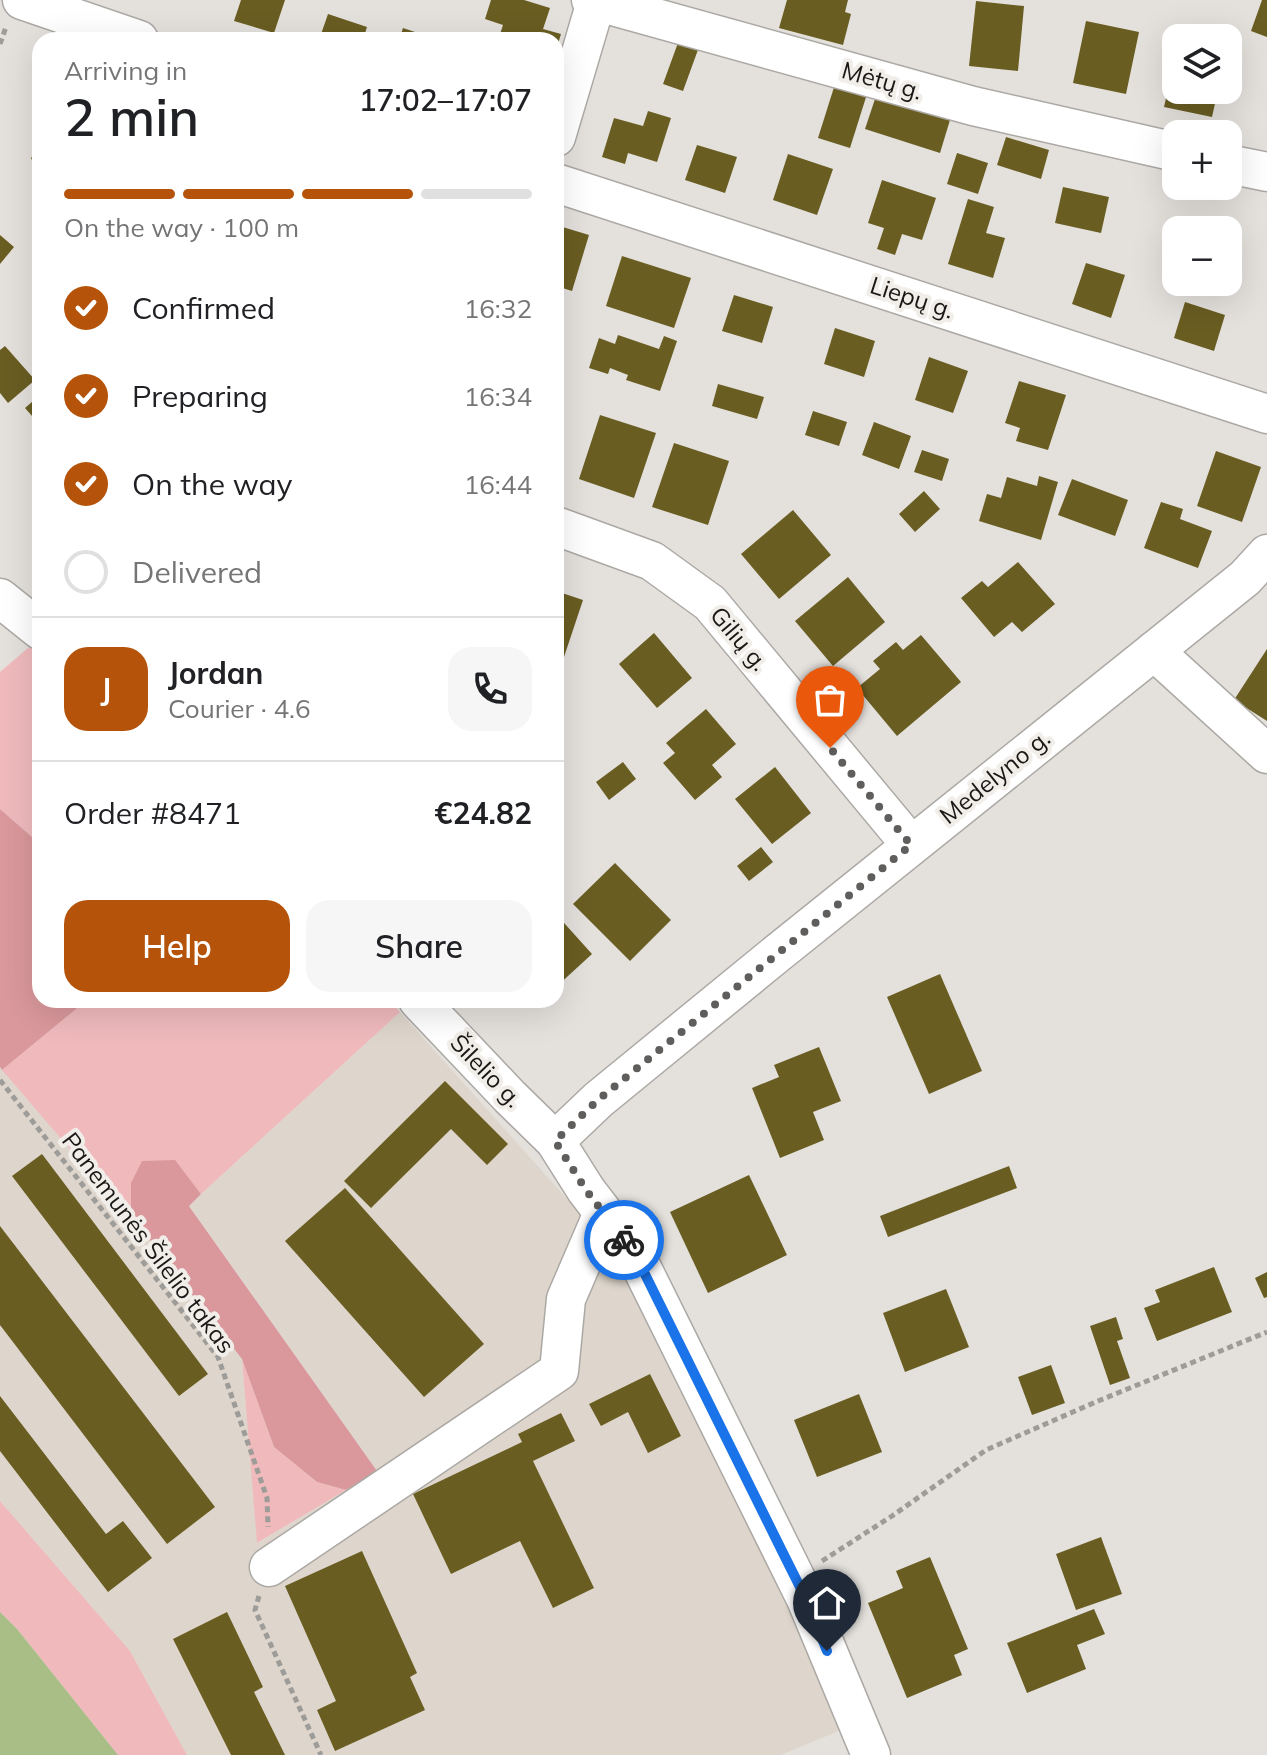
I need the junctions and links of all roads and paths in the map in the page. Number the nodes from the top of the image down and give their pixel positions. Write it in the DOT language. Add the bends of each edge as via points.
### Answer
graph roads {
  1 [pos="22,0"];
  2 [pos="594,1"];
  3 [pos="116,32"];
  4 [pos="564,108"];
  5 [pos="1162,149"];
  6 [pos="1242,167"];
  7 [pos="1267,172"];
  8 [pos="564,186"];
  9 [pos="1267,414"];
  10 [pos="564,529"];
  11 [pos="1267,554"];
  12 [pos="0,598"];
  13 [pos="32,624"];
  14 [pos="1154,651"];
  15 [pos="1267,754"];
  16 [pos="911,845"];
  17 [pos="426,1008"];
  18 [pos="0,1080"];
  19 [pos="555,1141"];
  20 [pos="603,1213"];
  21 [pos="1267,1332"];
  22 [pos="269,1567"];
  23 [pos="795,1577"];
  24 [pos="321,1755"];
  25 [pos="871,1755"];
  1 -- 3 [label="street"];
  2 -- 4 [label="street"];
  2 -- 5 [label="street, Mėtų g." via="973,106"];
  6 -- 7 [label="street"];
  8 -- 9 [label="street, Liepų g."];
  10 -- 16 [label="street, Gilių g." via="652,561 710,603"];
  11 -- 14 [label="street, Medelyno g."];
  12 -- 13 [label="street"];
  14 -- 15 [label="street"];
  14 -- 16 [label="street, Medelyno g."];
  16 -- 19 [label="street, Medelyno g." via="598,1100"];
  17 -- 19 [label="street, Šilelio g."];
  18 -- 22 [label="path, Panemunės Šilelio takas" via="218,1357 267,1498"];
  19 -- 20 [label="street"];
  20 -- 22 [label="street" via="566,1299 559,1371"];
  20 -- 23 [label="street" via="635,1254"];
  21 -- 23 [label="path" via="986,1450"];
  22 -- 24 [label="path, Panemunės Šilelio takas" via="255,1610"];
  23 -- 25 [label="street"];
}
